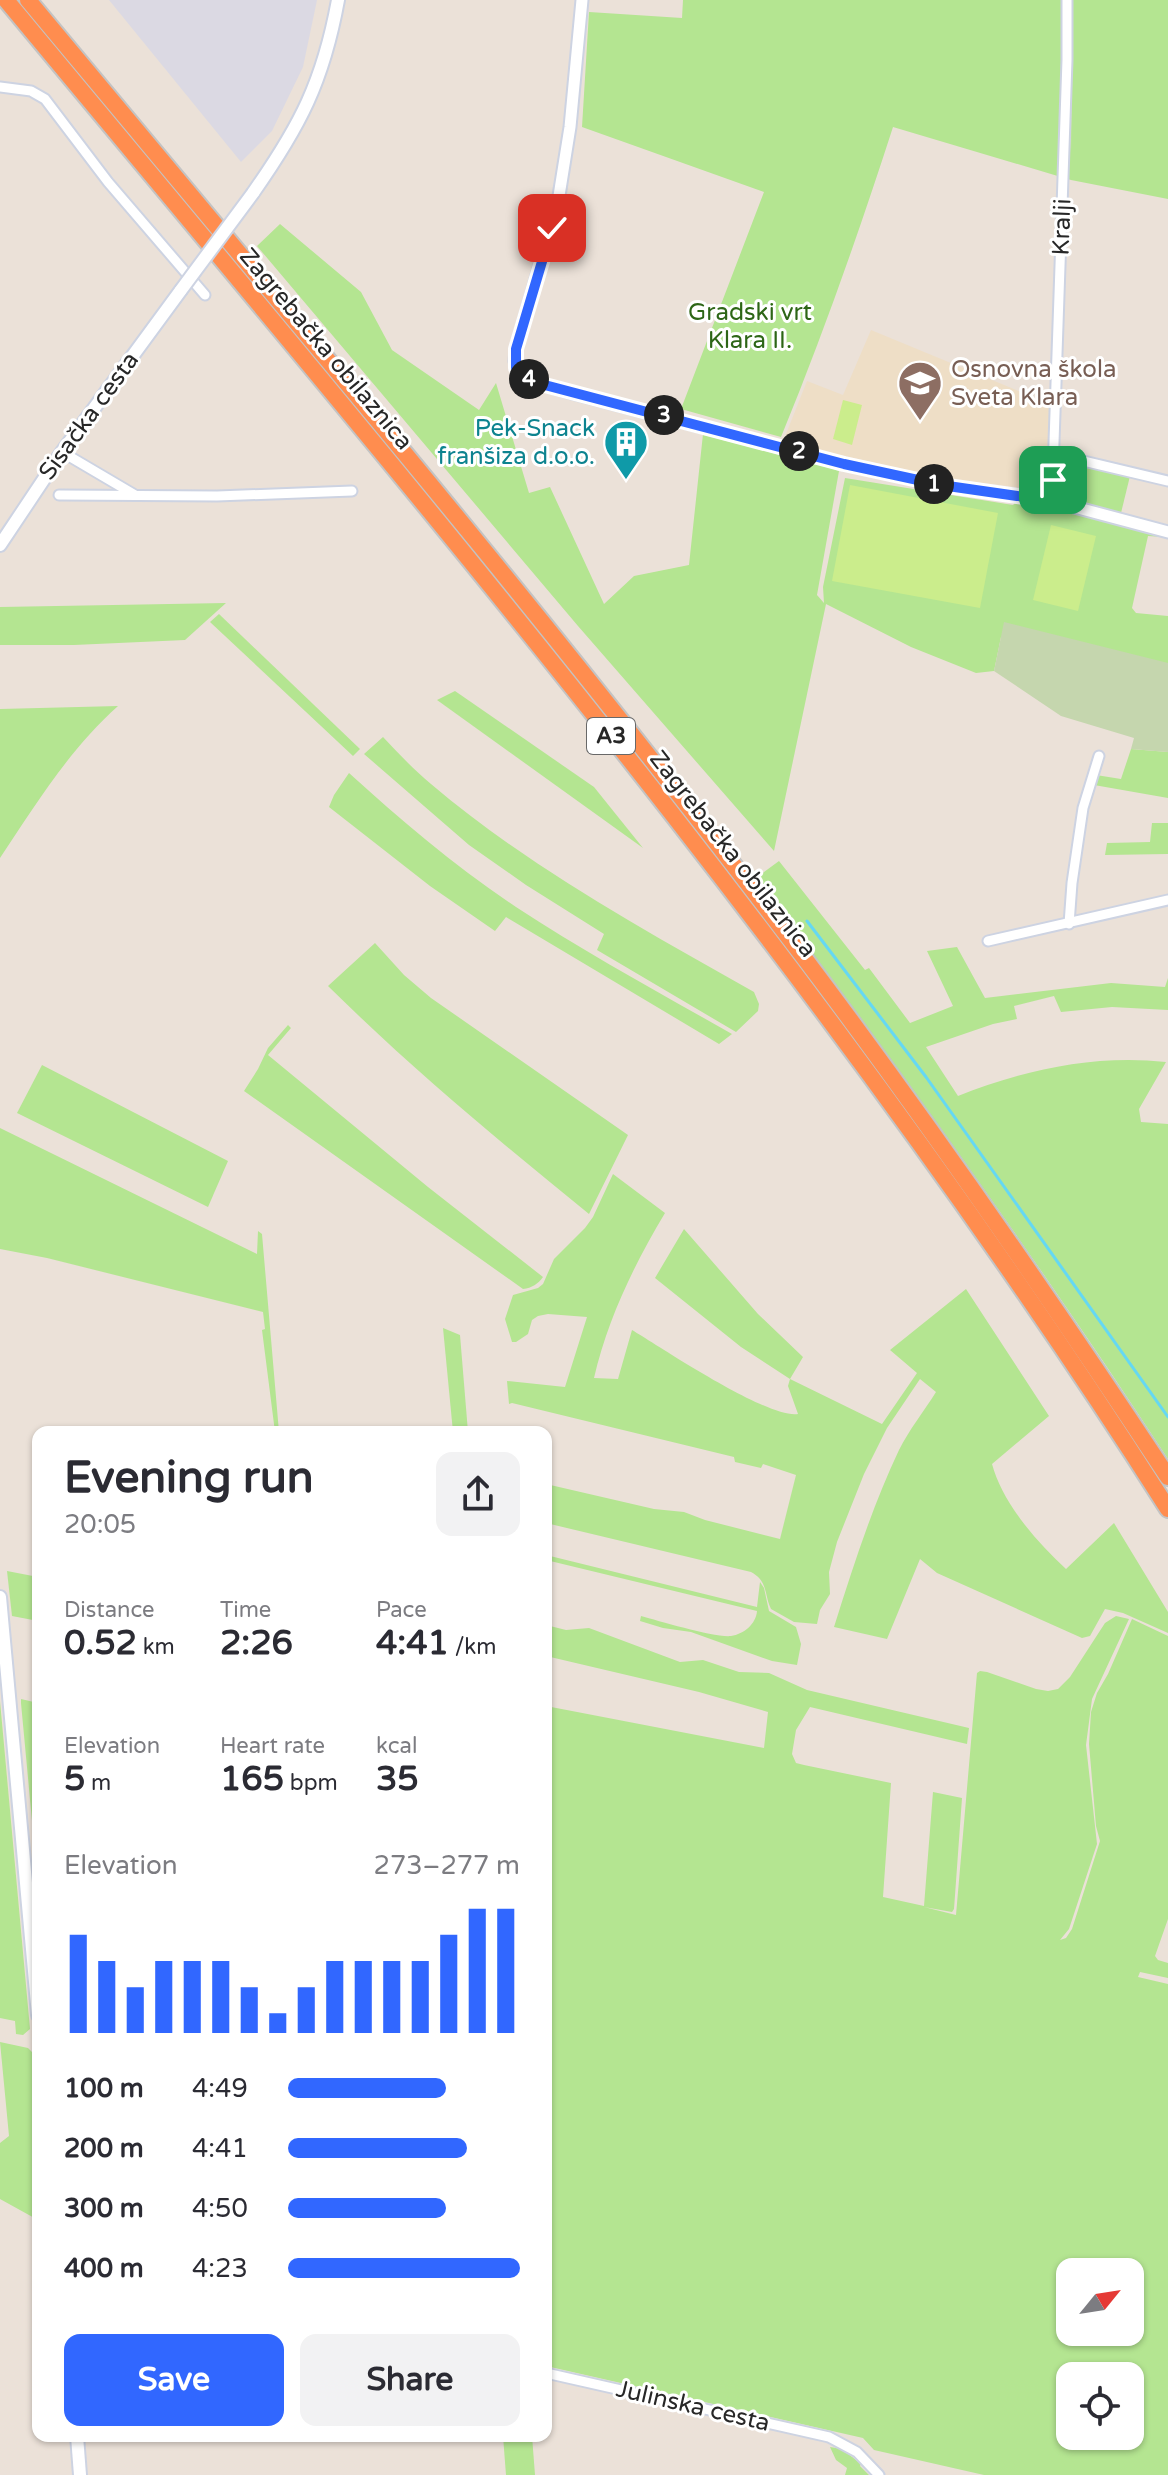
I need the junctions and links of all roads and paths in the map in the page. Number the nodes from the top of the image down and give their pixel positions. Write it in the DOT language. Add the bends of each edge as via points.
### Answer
graph roads {
  1 [pos="6,0"];
  2 [pos="28,0"];
  3 [pos="338,0"];
  4 [pos="582,0"];
  5 [pos="1067,0"];
  6 [pos="0,87"];
  7 [pos="205,295"];
  8 [pos="62,452"];
  9 [pos="1054,454"];
  10 [pos="1168,481"];
  11 [pos="352,491"];
  12 [pos="59,495"];
  13 [pos="135,496"];
  14 [pos="1052,501"];
  15 [pos="1168,532"];
  16 [pos="0,545"];
  17 [pos="1099,756"];
  18 [pos="1168,900"];
  19 [pos="1069,924"];
  20 [pos="988,941"];
  21 [pos="1168,1477"];
  22 [pos="1168,1509"];
  23 [pos="0,1597"];
  24 [pos="32,1950"];
  25 [pos="552,2374"];
  26 [pos="77,2442"];
  27 [pos="80,2475"];
  28 [pos="879,2475"];
  1 -- 22 [label="highway, Zagrebačka obilaznica / A3" via="682,826 907,1126"];
  2 -- 21 [label="highway, Zagrebačka obilaznica / A3" via="685,803 920,1115"];
  3 -- 8 [label="main road, Sisačka cesta, bridge" via="312,96 287,143"];
  4 -- 14 [label="street" via="558,202 516,349 518,371 572,393 844,464"];
  5 -- 9 [label="street, Kralji"];
  6 -- 7 [label="street" via="31,91 45,99"];
  8 -- 13 [label="street"];
  8 -- 16 [label="main road, Sisačka cesta"];
  9 -- 10 [label="street"];
  9 -- 14 [label="street, Kralji"];
  11 -- 13 [label="street"];
  12 -- 13 [label="street"];
  14 -- 15 [label="street"];
  17 -- 19 [label="street" via="1083,808"];
  18 -- 19 [label="street"];
  19 -- 20 [label="street"];
  23 -- 24 [label="main road"];
  25 -- 28 [label="street, Julinska cesta" via="839,2441"];
  26 -- 27 [label="main road"];
}
